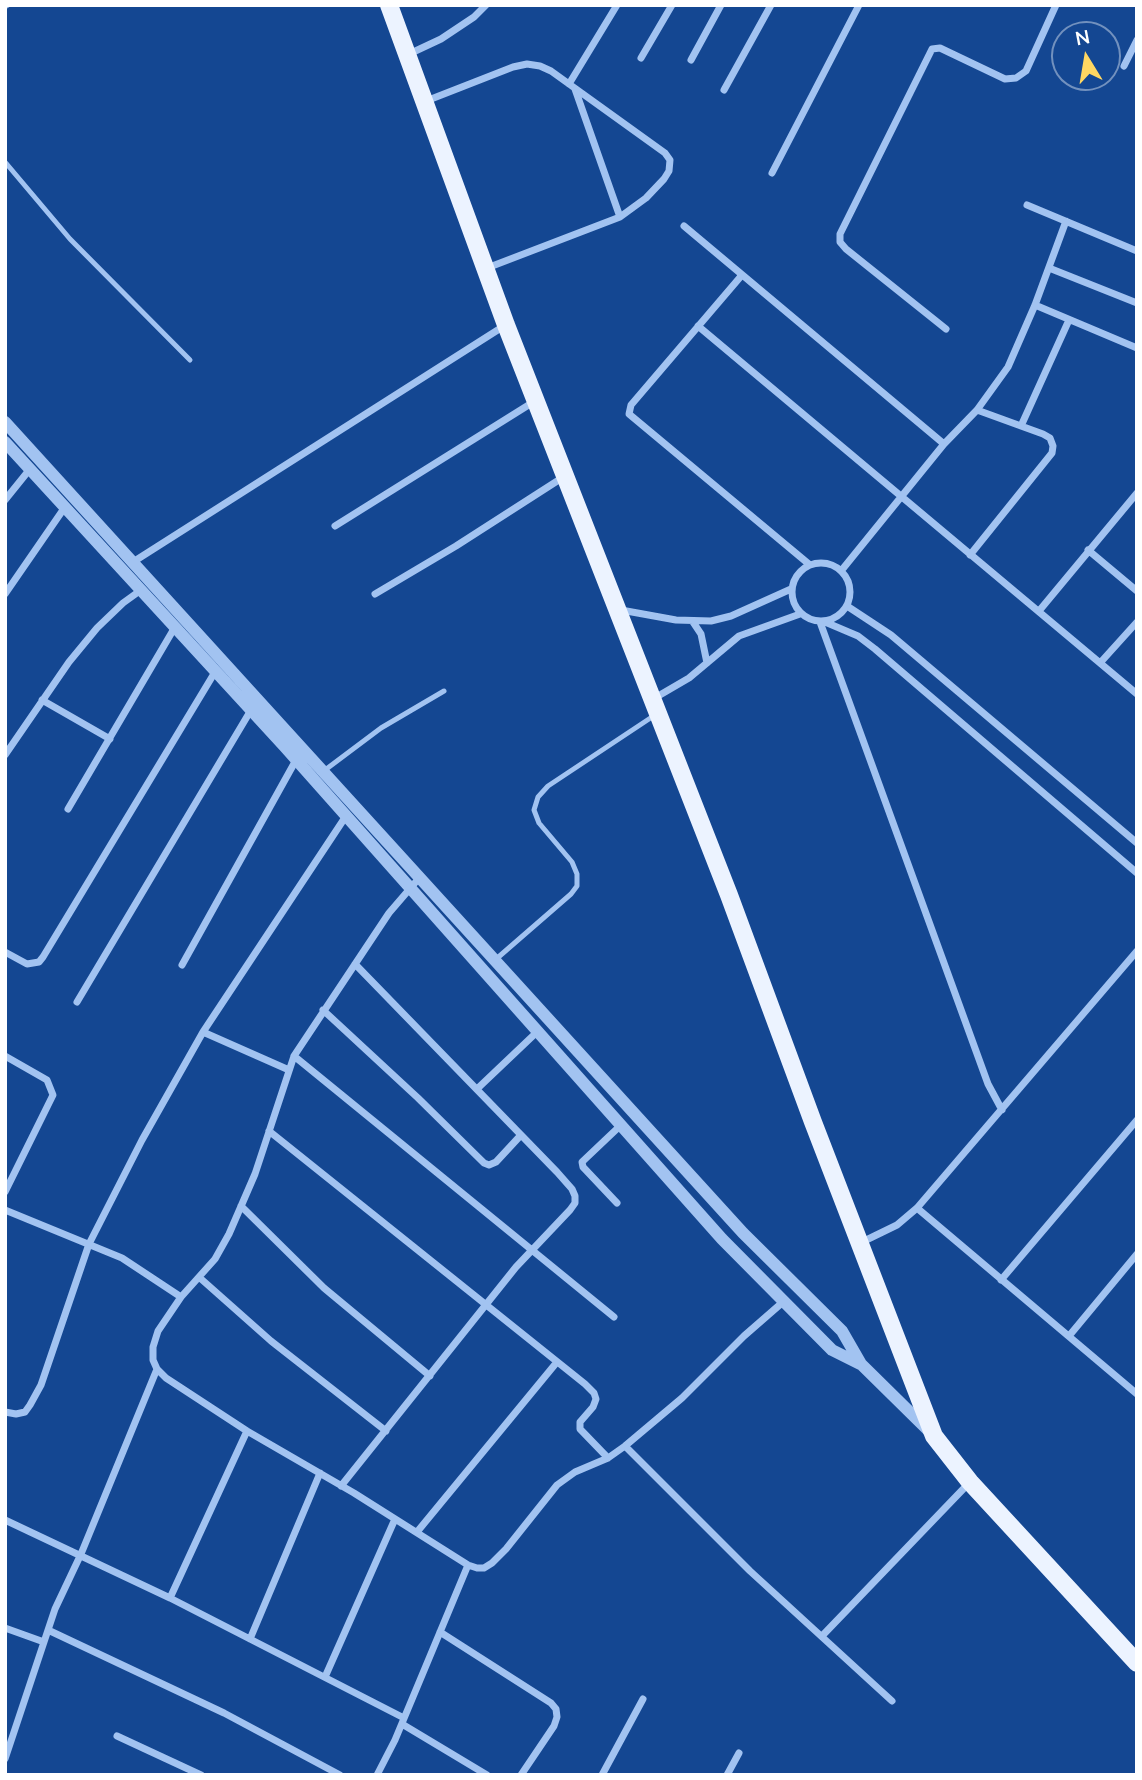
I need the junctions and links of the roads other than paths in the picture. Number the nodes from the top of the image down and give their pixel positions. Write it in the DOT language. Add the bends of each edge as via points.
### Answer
graph roads {
  1 [pos="389,5"];
  2 [pos="486,5"];
  3 [pos="617,5"];
  4 [pos="672,5"];
  5 [pos="721,5"];
  6 [pos="771,5"];
  7 [pos="859,5"];
  8 [pos="1056,5"];
  9 [pos="1137,40"];
  10 [pos="409,54"];
  11 [pos="641,58"];
  12 [pos="691,60"];
  13 [pos="1124,66"];
  14 [pos="571,85"];
  15 [pos="724,90"];
  16 [pos="426,102"];
  17 [pos="5,162"];
  18 [pos="772,173"];
  19 [pos="1027,205"];
  20 [pos="620,217"];
  21 [pos="1066,221"];
  22 [pos="684,226"];
  23 [pos="1136,248"];
  24 [pos="486,268"];
  25 [pos="1049,268"];
  26 [pos="742,275"];
  27 [pos="1137,303"];
  28 [pos="1035,305"];
  29 [pos="1069,320"];
  30 [pos="506,325"];
  31 [pos="698,326"];
  32 [pos="946,329"];
  33 [pos="1137,348"];
  34 [pos="190,360"];
  35 [pos="536,401"];
  36 [pos="977,410"];
  37 [pos="5,422"];
  38 [pos="1021,426"];
  39 [pos="5,442"];
  40 [pos="944,444"];
  41 [pos="30,469"];
  42 [pos="565,476"];
  43 [pos="1137,492"];
  44 [pos="900,497"];
  45 [pos="5,499"];
  46 [pos="65,507"];
  47 [pos="335,526"];
  48 [pos="1088,550"];
  49 [pos="970,555"];
  50 [pos="132,562"];
  51 [pos="810,565"];
  52 [pos="841,571"];
  53 [pos="791,589"];
  54 [pos="141,590"];
  55 [pos="1137,591"];
  56 [pos="5,594"];
  57 [pos="375,594"];
  58 [pos="847,606"];
  59 [pos="617,609"];
  60 [pos="1039,611"];
  61 [pos="800,614"];
  62 [pos="694,622"];
  63 [pos="823,622"];
  64 [pos="1137,622"];
  65 [pos="175,627"];
  66 [pos="707,663"];
  67 [pos="1100,663"];
  68 [pos="215,672"];
  69 [pos="444,691"];
  70 [pos="1137,694"];
  71 [pos="42,700"];
  72 [pos="655,706"];
  73 [pos="251,710"];
  74 [pos="110,739"];
  75 [pos="5,755"];
  76 [pos="296,760"];
  77 [pos="323,771"];
  78 [pos="68,809"];
  79 [pos="346,816"];
  80 [pos="1137,843"];
  81 [pos="1137,873"];
  82 [pos="415,882"];
  83 [pos="1137,951"];
  84 [pos="5,952"];
  85 [pos="495,960"];
  86 [pos="355,964"];
  87 [pos="182,965"];
  88 [pos="77,1002"];
  89 [pos="323,1010"];
  90 [pos="538,1031"];
  91 [pos="202,1032"];
  92 [pos="5,1056"];
  93 [pos="294,1056"];
  94 [pos="289,1070"];
  95 [pos="477,1089"];
  96 [pos="1002,1110"];
  97 [pos="1137,1120"];
  98 [pos="621,1125"];
  99 [pos="269,1131"];
  100 [pos="521,1135"];
  101 [pos="5,1192"];
  102 [pos="617,1203"];
  103 [pos="240,1206"];
  104 [pos="916,1208"];
  105 [pos="5,1210"];
  106 [pos="859,1243"];
  107 [pos="89,1244"];
  108 [pos="533,1249"];
  109 [pos="1137,1254"];
  110 [pos="200,1278"];
  111 [pos="1001,1279"];
  112 [pos="181,1297"];
  113 [pos="783,1302"];
  114 [pos="487,1305"];
  115 [pos="614,1317"];
  116 [pos="1069,1336"];
  117 [pos="557,1362"];
  118 [pos="861,1364"];
  119 [pos="157,1369"];
  120 [pos="430,1376"];
  121 [pos="1135,1389"];
  122 [pos="5,1412"];
  123 [pos="247,1431"];
  124 [pos="386,1431"];
  125 [pos="934,1436"];
  126 [pos="625,1446"];
  127 [pos="608,1458"];
  128 [pos="320,1473"];
  129 [pos="970,1482"];
  130 [pos="341,1486"];
  131 [pos="395,1519"];
  132 [pos="5,1520"];
  133 [pos="416,1532"];
  134 [pos="81,1554"];
  135 [pos="468,1565"];
  136 [pos="170,1598"];
  137 [pos="5,1628"];
  138 [pos="48,1630"];
  139 [pos="440,1632"];
  140 [pos="822,1636"];
  141 [pos="250,1639"];
  142 [pos="44,1642"];
  143 [pos="1137,1663"];
  144 [pos="325,1677"];
  145 [pos="643,1699"];
  146 [pos="892,1701"];
  147 [pos="403,1721"];
  148 [pos="117,1736"];
  149 [pos="739,1753"];
  150 [pos="5,1759"];
  151 [pos="201,1775"];
  152 [pos="340,1775"];
  153 [pos="377,1775"];
  154 [pos="487,1775"];
  155 [pos="521,1775"];
  156 [pos="602,1775"];
  157 [pos="727,1775"];
  1 -- 10 [label="main road"];
  2 -- 10 [label="street" via="441,39"];
  3 -- 14 [label="street"];
  4 -- 11 [label="street"];
  5 -- 12 [label="street"];
  6 -- 15 [label="street"];
  7 -- 18 [label="street"];
  8 -- 32 [label="street" via="1026,71 1016,78 1005,79 940,48 932,49 840,234 846,249"];
  9 -- 13 [label="street"];
  10 -- 16 [label="main road"];
  14 -- 16 [label="street" via="540,65 527,64"];
  14 -- 20 [label="street"];
  14 -- 20 [label="street" via="666,152 670,160 664,179"];
  16 -- 24 [label="main road"];
  17 -- 34 [label="lane" via="70,239"];
  19 -- 21 [label="street"];
  20 -- 24 [label="street"];
  21 -- 23 [label="street"];
  21 -- 25 [label="street"];
  22 -- 26 [label="street"];
  24 -- 30 [label="main road"];
  25 -- 27 [label="street"];
  25 -- 28 [label="street"];
  26 -- 31 [label="street"];
  26 -- 40 [label="street"];
  28 -- 29 [label="street"];
  28 -- 36 [label="street" via="1008,367"];
  29 -- 33 [label="street"];
  29 -- 38 [label="street"];
  30 -- 35 [label="main road"];
  30 -- 50 [label="street"];
  31 -- 44 [label="street"];
  31 -- 51 [label="street" via="631,405 629,414"];
  35 -- 42 [label="main road"];
  35 -- 47 [label="street"];
  36 -- 38 [label="street"];
  36 -- 40 [label="street"];
  37 -- 50 [label="street"];
  38 -- 49 [label="street" via="1050,438 1052,453"];
  39 -- 41 [label="street"];
  40 -- 44 [label="street"];
  41 -- 45 [label="street"];
  41 -- 46 [label="street"];
  42 -- 57 [label="street"];
  42 -- 59 [label="main road"];
  43 -- 48 [label="street"];
  44 -- 49 [label="street"];
  44 -- 52 [label="street"];
  46 -- 54 [label="street"];
  46 -- 56 [label="street"];
  48 -- 55 [label="street"];
  48 -- 60 [label="street"];
  49 -- 60 [label="street"];
  50 -- 77 [label="street"];
  51 -- 52 [label="street" via="824,563"];
  51 -- 53 [label="street" via="799,573"];
  52 -- 58 [label="street" via="850,587"];
  53 -- 61 [label="street"];
  53 -- 62 [label="street" via="731,616"];
  54 -- 65 [label="street"];
  54 -- 71 [label="street" via="97,628"];
  58 -- 63 [label="street" via="834,619"];
  58 -- 80 [label="street" via="891,635"];
  59 -- 62 [label="street"];
  59 -- 72 [label="main road"];
  60 -- 67 [label="street"];
  61 -- 63 [label="street"];
  61 -- 66 [label="street" via="739,636"];
  62 -- 66 [label="street"];
  63 -- 81 [label="street" via="858,636 875,649"];
  63 -- 96 [label="street" via="984,1074"];
  64 -- 67 [label="street"];
  65 -- 68 [label="street"];
  65 -- 74 [label="street"];
  66 -- 72 [label="street"];
  67 -- 70 [label="street"];
  68 -- 73 [label="street"];
  68 -- 84 [label="street" via="43,957 27,964"];
  69 -- 77 [label="lane" via="381,728"];
  71 -- 74 [label="street"];
  71 -- 75 [label="street"];
  72 -- 85 [label="lane" via="538,797 534,810 539,823 572,862 577,886"];
  72 -- 106 [label="main road"];
  73 -- 76 [label="street"];
  73 -- 88 [label="street"];
  74 -- 78 [label="street"];
  76 -- 79 [label="street"];
  76 -- 87 [label="street"];
  77 -- 82 [label="street"];
  79 -- 82 [label="street"];
  79 -- 91 [label="street"];
  82 -- 85 [label="street"];
  82 -- 86 [label="street"];
  82 -- 90 [label="street"];
  83 -- 96 [label="street"];
  85 -- 118 [label="street" via="743,1233 842,1331"];
  86 -- 89 [label="street"];
  86 -- 95 [label="street"];
  89 -- 93 [label="street"];
  89 -- 100 [label="street" via="484,1163 496,1162"];
  90 -- 95 [label="street"];
  90 -- 98 [label="street"];
  91 -- 94 [label="street"];
  91 -- 107 [label="street"];
  92 -- 101 [label="street" via="47,1080 53,1095"];
  93 -- 94 [label="street"];
  93 -- 108 [label="street"];
  94 -- 99 [label="street"];
  95 -- 100 [label="street"];
  96 -- 104 [label="street"];
  97 -- 111 [label="street"];
  98 -- 102 [label="street" via="582,1162"];
  98 -- 113 [label="street"];
  99 -- 103 [label="street"];
  99 -- 114 [label="street"];
  100 -- 108 [label="street" via="575,1196 575,1203"];
  103 -- 110 [label="street" via="229,1234"];
  103 -- 120 [label="street" via="324,1288"];
  104 -- 106 [label="street" via="897,1225"];
  104 -- 111 [label="street"];
  105 -- 107 [label="street"];
  106 -- 125 [label="main road"];
  107 -- 112 [label="street" via="122,1258"];
  107 -- 122 [label="street" via="41,1385 25,1412"];
  108 -- 114 [label="street"];
  108 -- 115 [label="street"];
  109 -- 116 [label="street"];
  110 -- 112 [label="street"];
  110 -- 124 [label="street"];
  111 -- 116 [label="street"];
  112 -- 119 [label="street" via="158,1331 153,1347"];
  113 -- 118 [label="street" via="832,1350"];
  113 -- 126 [label="street"];
  114 -- 117 [label="street"];
  114 -- 120 [label="street"];
  116 -- 121 [label="street"];
  117 -- 127 [label="street" via="594,1393 593,1407 580,1422 580,1429"];
  117 -- 133 [label="street"];
  118 -- 125 [label="street"];
  119 -- 123 [label="street"];
  119 -- 134 [label="street"];
  120 -- 124 [label="street"];
  123 -- 128 [label="street"];
  123 -- 136 [label="street"];
  124 -- 130 [label="street"];
  125 -- 129 [label="main road"];
  126 -- 127 [label="street"];
  126 -- 140 [label="street"];
  127 -- 135 [label="street" via="557,1485 492,1563 484,1568"];
  128 -- 130 [label="street"];
  128 -- 141 [label="street"];
  129 -- 140 [label="street"];
  129 -- 143 [label="main road"];
  130 -- 131 [label="street"];
  131 -- 133 [label="street"];
  131 -- 144 [label="street"];
  132 -- 134 [label="street"];
  133 -- 135 [label="street"];
  134 -- 136 [label="street"];
  134 -- 138 [label="street"];
  135 -- 139 [label="street"];
  136 -- 141 [label="street"];
  137 -- 142 [label="street"];
  138 -- 142 [label="street"];
  138 -- 152 [label="street" via="224,1713"];
  139 -- 147 [label="street"];
  139 -- 155 [label="street" via="556,1709 554,1726"];
  140 -- 146 [label="street"];
  141 -- 144 [label="street"];
  142 -- 150 [label="street"];
  144 -- 147 [label="street"];
  145 -- 156 [label="street"];
  147 -- 153 [label="street"];
  147 -- 154 [label="street"];
  148 -- 151 [label="street"];
  149 -- 157 [label="street"];
}
